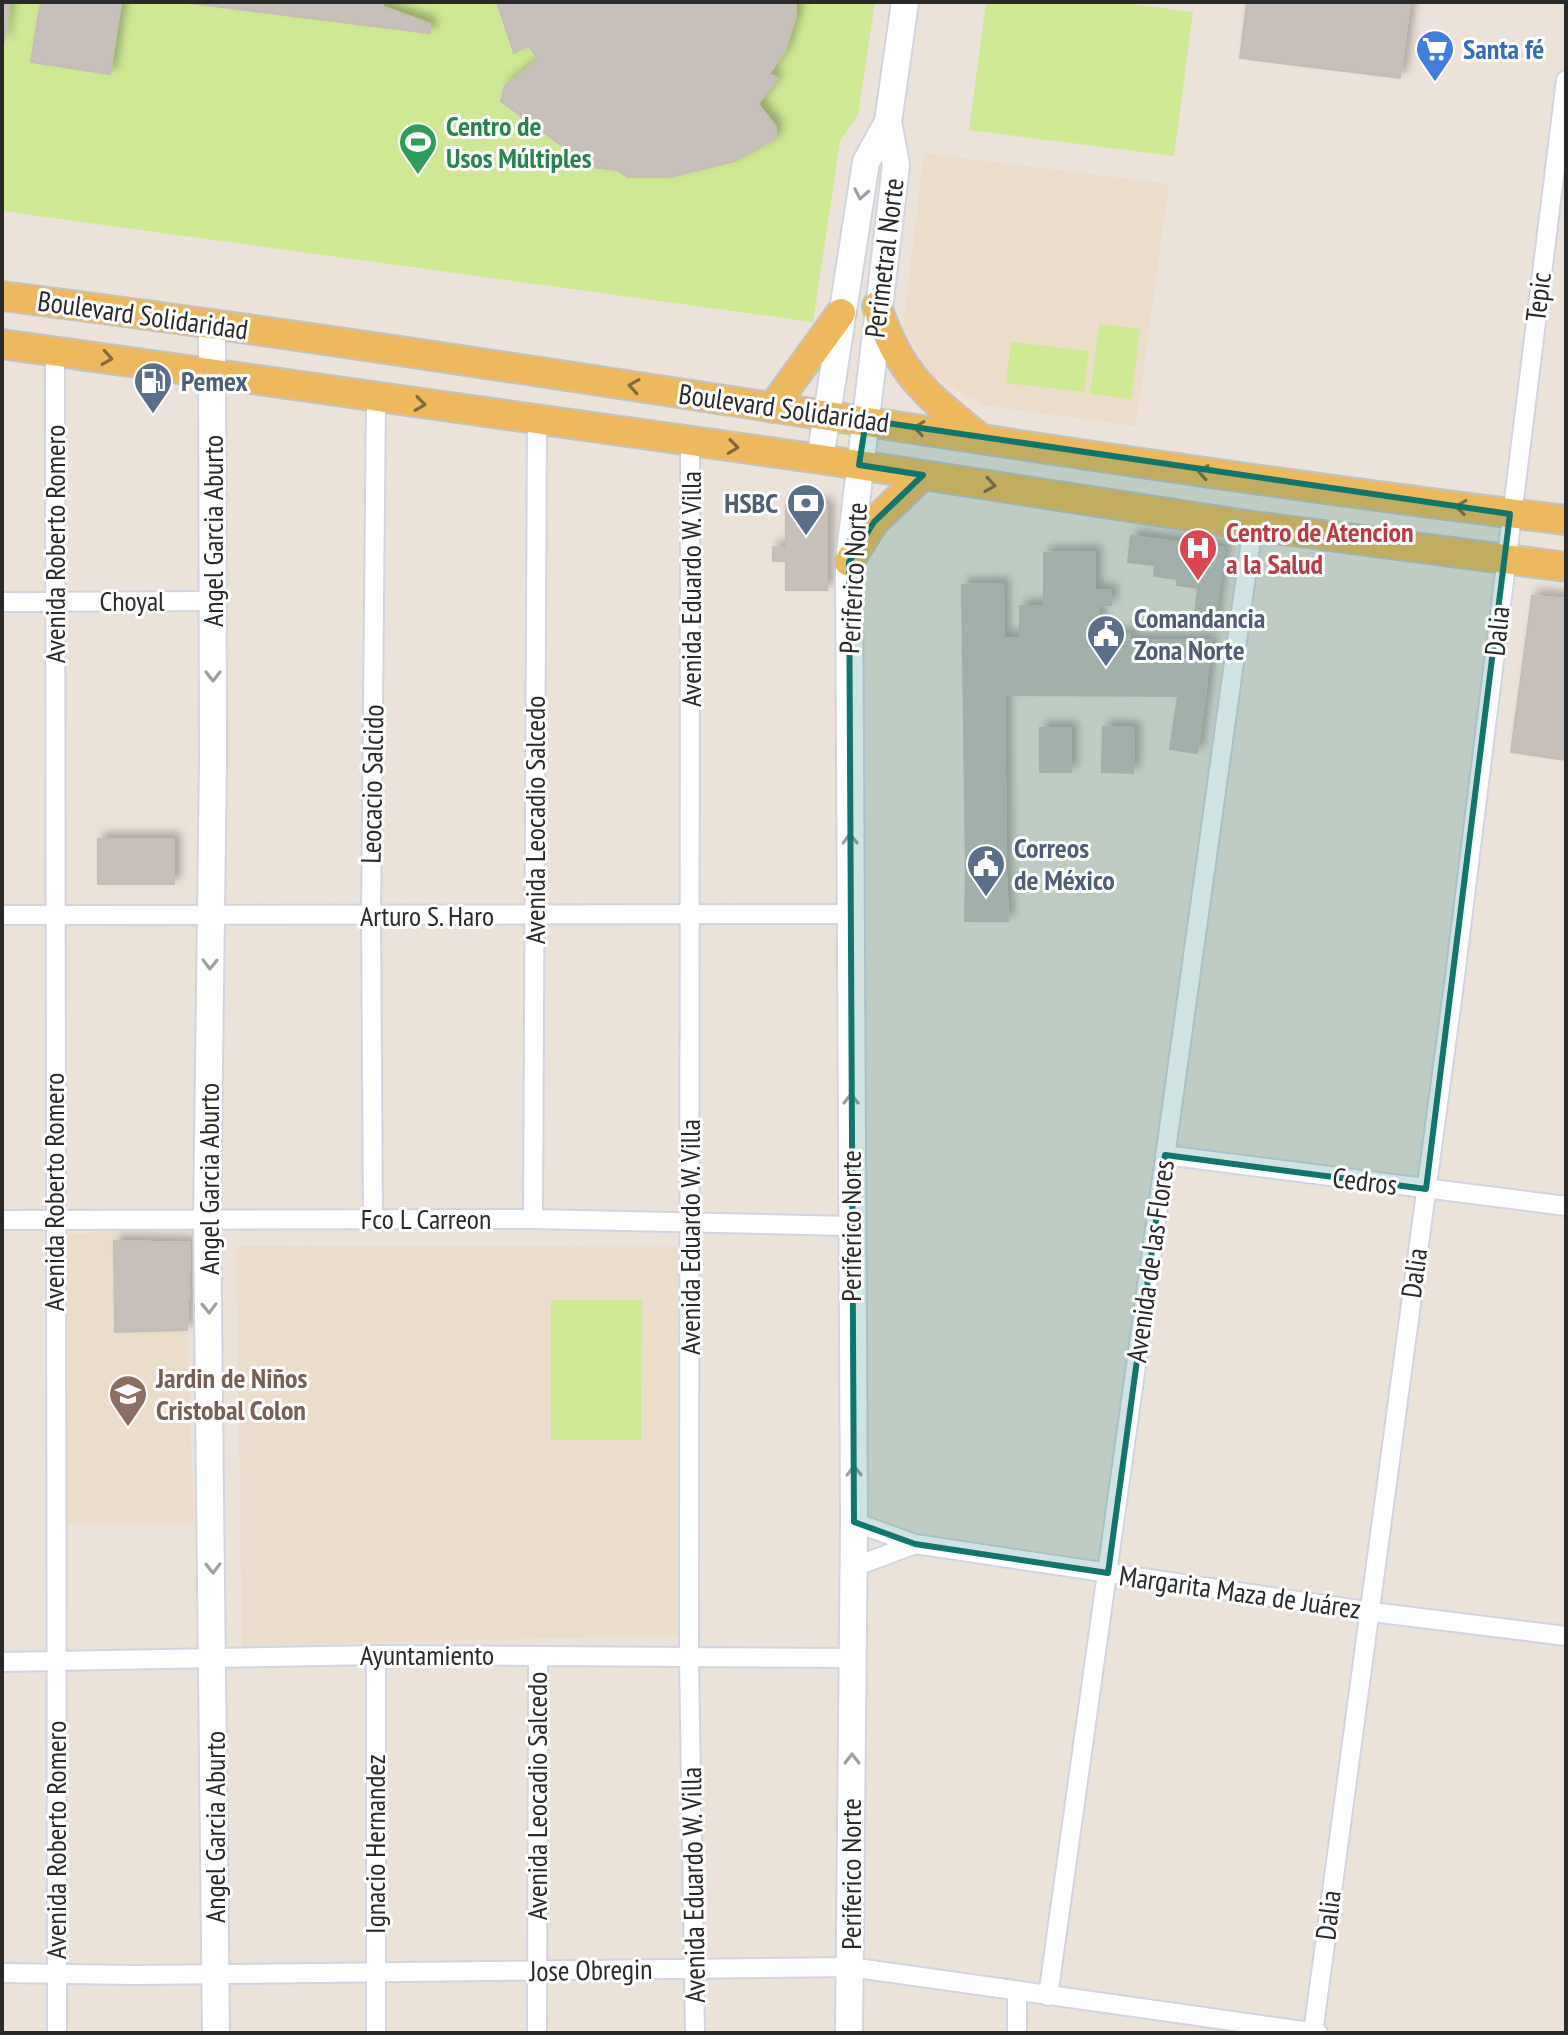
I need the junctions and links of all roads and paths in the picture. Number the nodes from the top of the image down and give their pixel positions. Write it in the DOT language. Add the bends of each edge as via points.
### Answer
graph roads {
  1 [pos="905,2"];
  2 [pos="1566,80"];
  3 [pos="888,122"];
  4 [pos="2,296"];
  5 [pos="877,306"];
  6 [pos="841,313"];
  7 [pos="212,325"];
  8 [pos="2,344"];
  9 [pos="55,350"];
  10 [pos="212,374"];
  11 [pos="376,398"];
  12 [pos="772,408"];
  13 [pos="826,415"];
  14 [pos="866,420"];
  15 [pos="537,421"];
  16 [pos="971,436"];
  17 [pos="690,441"];
  18 [pos="820,459"];
  19 [pos="859,465"];
  20 [pos="923,475"];
  21 [pos="954,479"];
  22 [pos="1510,514"];
  23 [pos="1566,520"];
  24 [pos="1253,526"];
  25 [pos="1505,559"];
  26 [pos="849,562"];
  27 [pos="1566,567"];
  28 [pos="56,601"];
  29 [pos="214,601"];
  30 [pos="2,602"];
  31 [pos="851,914"];
  32 [pos="2,915"];
  33 [pos="56,915"];
  34 [pos="210,915"];
  35 [pos="371,915"];
  36 [pos="534,916"];
  37 [pos="692,916"];
  38 [pos="1165,1155"];
  39 [pos="1426,1189"];
  40 [pos="1566,1206"];
  41 [pos="53,1219"];
  42 [pos="373,1219"];
  43 [pos="533,1219"];
  44 [pos="2,1220"];
  45 [pos="207,1220"];
  46 [pos="689,1222"];
  47 [pos="850,1226"];
  48 [pos="854,1522"];
  49 [pos="915,1544"];
  50 [pos="854,1567"];
  51 [pos="1108,1573"];
  52 [pos="1372,1612"];
  53 [pos="1566,1636"];
  54 [pos="376,1655"];
  55 [pos="538,1656"];
  56 [pos="853,1658"];
  57 [pos="214,1659"];
  58 [pos="689,1659"];
  59 [pos="2,1662"];
  60 [pos="55,1662"];
  61 [pos="850,1967"];
  62 [pos="696,1968"];
  63 [pos="537,1970"];
  64 [pos="375,1971"];
  65 [pos="2,1973"];
  66 [pos="57,1974"];
  67 [pos="216,1974"];
  68 [pos="1017,1992"];
  69 [pos="1048,1996"];
  70 [pos="1168,2014"];
  71 [pos="57,2033"];
  72 [pos="216,2033"];
  73 [pos="376,2033"];
  74 [pos="537,2033"];
  75 [pos="695,2033"];
  76 [pos="849,2033"];
  77 [pos="1017,2033"];
  78 [pos="1168,2033"];
  79 [pos="1315,2033"];
  1 -- 3 [label="street, Perimetral Norte"];
  2 -- 22 [label="street, Tepic"];
  3 -- 5 [label="street, Perimetral Norte" via="896,165"];
  3 -- 6 [label="street, one-way" via="866,162"];
  4 -- 7 [label="main road, Boulevard Solidaridad"];
  5 -- 14 [label="street, Perimetral Norte"];
  5 -- 16 [label="main road" via="890,346 912,378"];
  6 -- 12 [label="main road"];
  6 -- 13 [label="street"];
  7 -- 10 [label="street, Angel Garcia Aburto"];
  12 -- 7 [label="main road, Boulevard Solidaridad, one-way"];
  8 -- 9 [label="main road, Boulevard Solidaridad"];
  9 -- 10 [label="main road, Boulevard Solidaridad, one-way"];
  9 -- 28 [label="street, Avenida Roberto Romero"];
  10 -- 11 [label="main road, Boulevard Solidaridad"];
  10 -- 29 [label="street, Angel Garcia Aburto"];
  11 -- 15 [label="main road, Boulevard Solidaridad, one-way"];
  11 -- 35 [label="street, Leocacio Salcido"];
  12 -- 13 [label="main road, Boulevard Solidaridad"];
  13 -- 14 [label="main road, Boulevard Solidaridad"];
  13 -- 18 [label="street"];
  16 -- 14 [label="main road, Boulevard Solidaridad, one-way"];
  14 -- 19 [label="street, Periferico Norte"];
  15 -- 17 [label="main road, Boulevard Solidaridad"];
  15 -- 36 [label="street, Avenida Leocadio Salcedo"];
  16 -- 21 [label="main road"];
  22 -- 16 [label="main road, Boulevard Solidaridad, one-way"];
  17 -- 18 [label="main road, Boulevard Solidaridad, one-way"];
  17 -- 37 [label="street, Avenida Eduardo W. Villa"];
  18 -- 19 [label="main road, Boulevard Solidaridad"];
  19 -- 20 [label="main road, Boulevard Solidaridad"];
  19 -- 26 [label="street, Periferico Norte"];
  20 -- 21 [label="main road, Boulevard Solidaridad"];
  20 -- 26 [label="main road" via="874,522"];
  21 -- 24 [label="main road, Boulevard Solidaridad, one-way"];
  22 -- 23 [label="main road, Boulevard Solidaridad"];
  22 -- 25 [label="street, Dalia"];
  24 -- 25 [label="main road, Boulevard Solidaridad"];
  24 -- 38 [label="street, Avenida de las Flores"];
  25 -- 27 [label="main road, Boulevard Solidaridad"];
  25 -- 39 [label="street, Dalia"];
  31 -- 26 [label="street, Periferico Norte, one-way"];
  28 -- 29 [label="street, Choyal"];
  28 -- 30 [label="street, Choyal"];
  28 -- 33 [label="street, Avenida Roberto Romero"];
  29 -- 34 [label="street, Angel Garcia Aburto, one-way"];
  31 -- 37 [label="street, Arturo S. Haro"];
  47 -- 31 [label="street, Periferico Norte, one-way"];
  32 -- 33 [label="street, Arturo S. Haro"];
  33 -- 34 [label="street, Arturo S. Haro"];
  33 -- 41 [label="street, Avenida Roberto Romero"];
  34 -- 35 [label="street, Arturo S. Haro"];
  34 -- 45 [label="street, Angel Garcia Aburto, one-way"];
  35 -- 36 [label="street, Arturo S. Haro"];
  35 -- 42 [label="street, Leocacio Salcido"];
  36 -- 37 [label="street, Arturo S. Haro"];
  36 -- 43 [label="street, Avenida Leocadio Salcedo"];
  37 -- 46 [label="street, Avenida Eduardo W. Villa"];
  38 -- 39 [label="street, Cedros"];
  38 -- 51 [label="street, Avenida de las Flores"];
  39 -- 40 [label="street, Cedros"];
  39 -- 52 [label="street, Dalia"];
  41 -- 44 [label="street, Fco L Carreon"];
  41 -- 45 [label="street, Fco L Carreon"];
  41 -- 60 [label="street, Avenida Roberto Romero"];
  42 -- 43 [label="street, Fco L Carreon"];
  42 -- 45 [label="street, Fco L Carreon"];
  43 -- 46 [label="street, Fco L Carreon"];
  45 -- 57 [label="street, Angel Garcia Aburto, one-way"];
  46 -- 47 [label="street, Fco L Carreon"];
  46 -- 58 [label="street, Avenida Eduardo W. Villa"];
  48 -- 47 [label="street, Periferico Norte, one-way"];
  48 -- 49 [label="street, Margarita Maza de Juárez"];
  48 -- 50 [label="street, Periferico Norte"];
  49 -- 50 [label="street, Margarita Maza de Juárez"];
  49 -- 51 [label="street, Margarita Maza de Juárez"];
  50 -- 56 [label="street, Periferico Norte"];
  51 -- 52 [label="street, Margarita Maza de Juárez"];
  51 -- 69 [label="street, Avenida de las Flores"];
  52 -- 53 [label="street, Margarita Maza de Juárez"];
  52 -- 79 [label="street, Dalia"];
  54 -- 55 [label="street, Ayuntamiento"];
  54 -- 57 [label="street, Ayuntamiento"];
  54 -- 64 [label="street, Ignacio Hernandez"];
  55 -- 58 [label="street, Ayuntamiento"];
  55 -- 63 [label="street, Avenida Leocadio Salcedo"];
  56 -- 58 [label="street, Ayuntamiento"];
  61 -- 56 [label="street, Periferico Norte, one-way"];
  57 -- 60 [label="street, Ayuntamiento"];
  57 -- 67 [label="street, Angel Garcia Aburto"];
  58 -- 62 [label="street, Avenida Eduardo W. Villa"];
  59 -- 60 [label="street, Ayuntamiento"];
  60 -- 66 [label="street, Avenida Roberto Romero"];
  61 -- 62 [label="street, Jose Obregin"];
  61 -- 68 [label="street, Jose Obregin"];
  61 -- 76 [label="street, Periferico Norte"];
  62 -- 63 [label="street, Jose Obregin"];
  62 -- 75 [label="street, Avenida Eduardo W. Villa"];
  63 -- 64 [label="street, Jose Obregin"];
  63 -- 74 [label="street, Avenida Leocadio Salcedo"];
  64 -- 67 [label="street, Jose Obregin"];
  64 -- 73 [label="street, Ignacio Hernandez"];
  65 -- 66 [label="street, Jose Obregin"];
  66 -- 67 [label="street, Jose Obregin"];
  66 -- 71 [label="street, Avenida Roberto Romero"];
  67 -- 72 [label="street, Angel Garcia Aburto"];
  68 -- 69 [label="street, Jose Obregin"];
  68 -- 77 [label="street"];
  69 -- 70 [label="street, Jose Obregin"];
  70 -- 78 [label="street"];
  70 -- 79 [label="street, Jose Obregin"];
}
